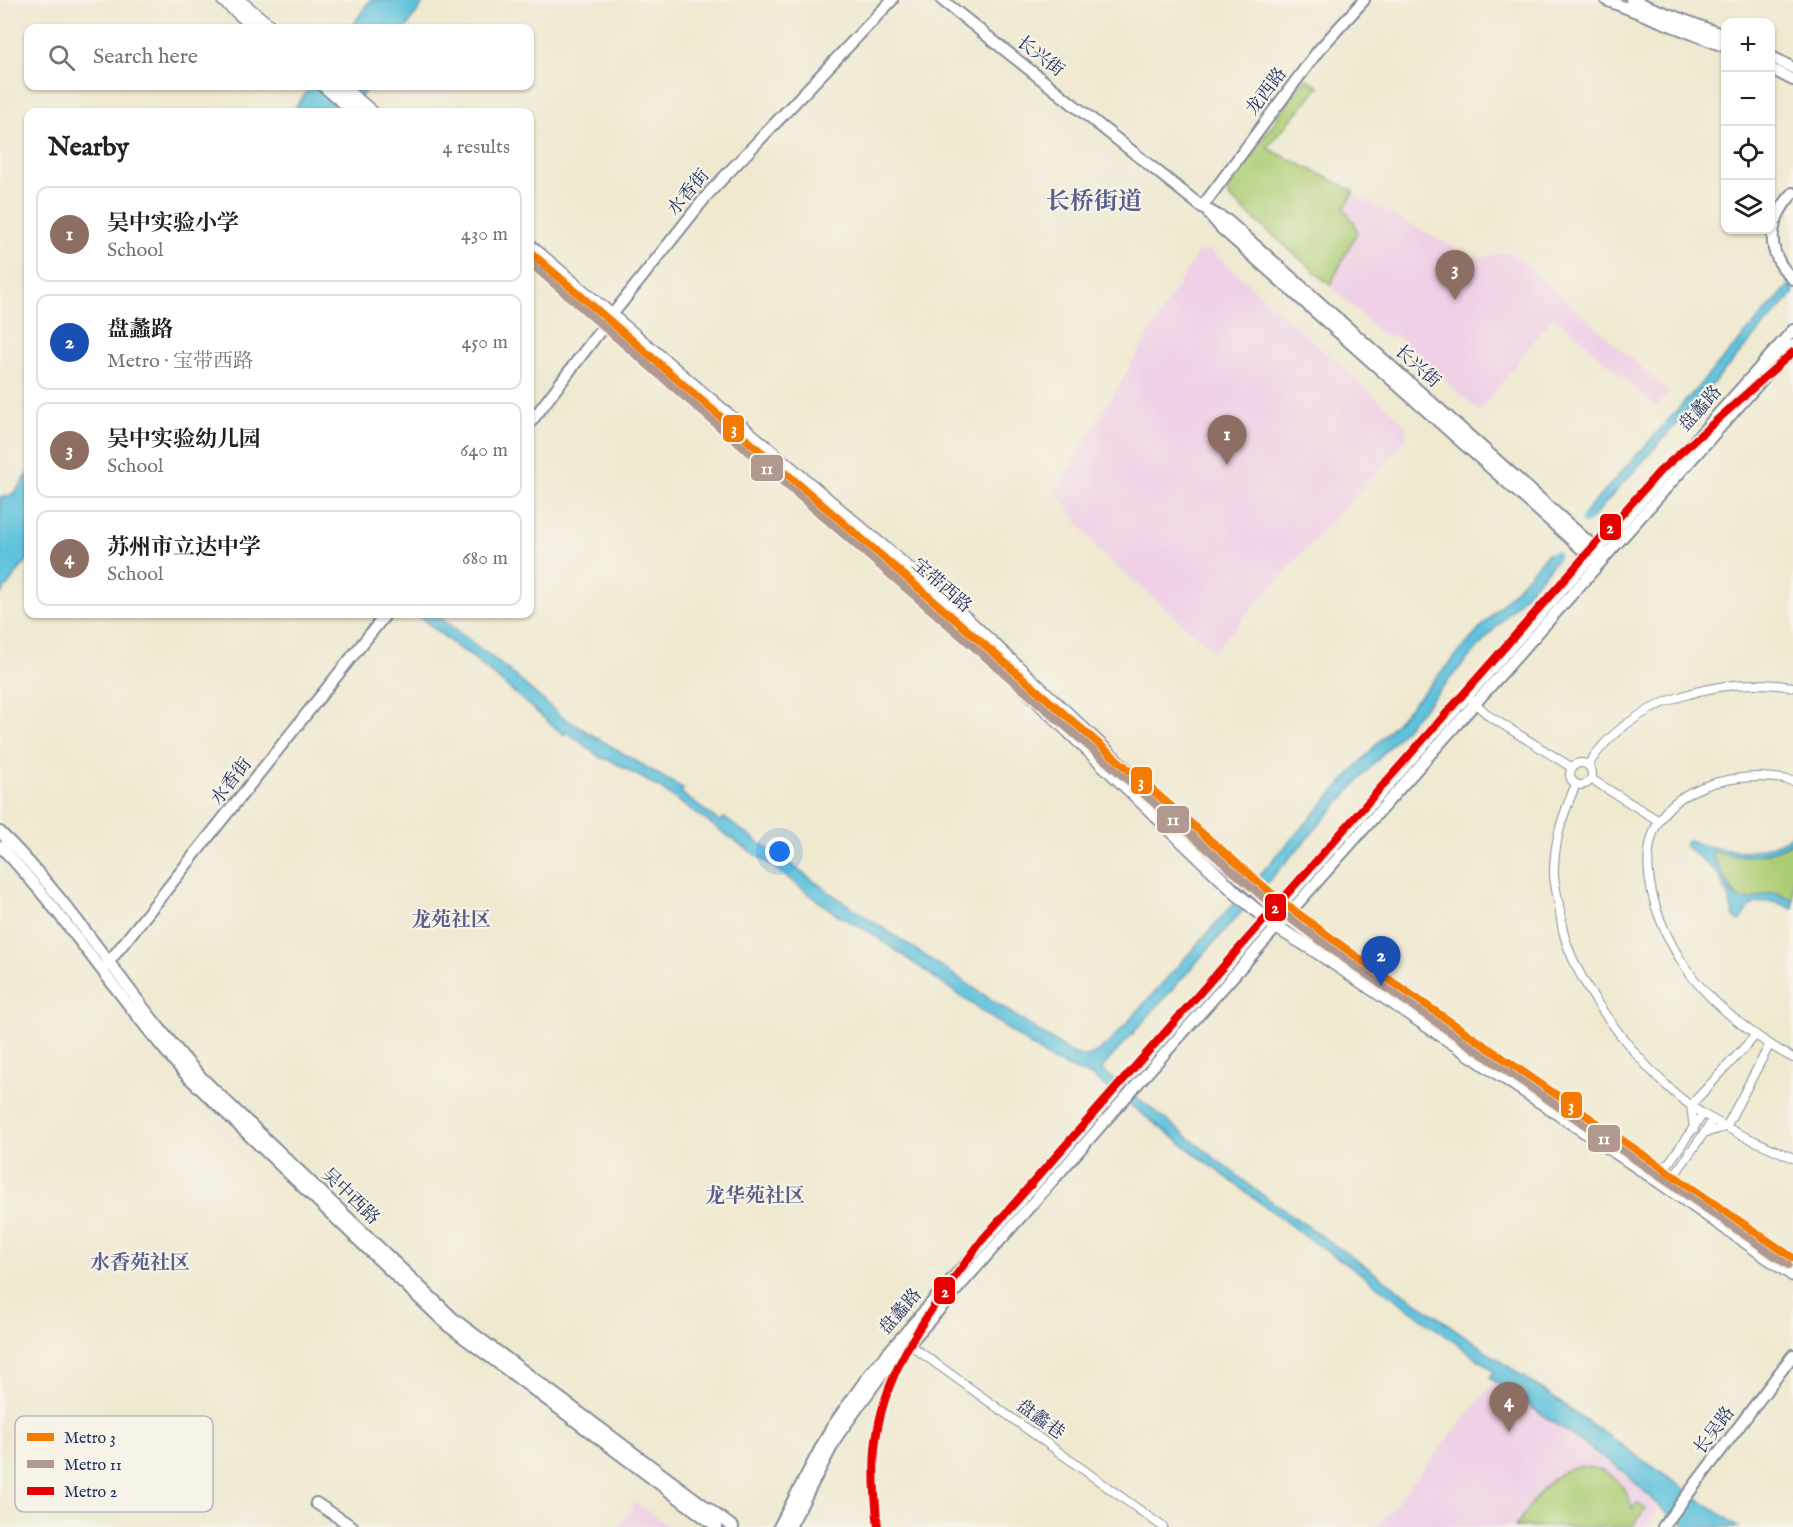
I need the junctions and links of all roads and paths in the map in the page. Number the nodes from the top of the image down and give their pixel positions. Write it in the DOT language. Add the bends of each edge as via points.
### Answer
graph roads {
  1 [pos="223,0"];
  2 [pos="238,0"];
  3 [pos="892,0"];
  4 [pos="942,0"];
  5 [pos="1364,0"];
  6 [pos="1606,0"];
  7 [pos="1631,0"];
  8 [pos="251,24"];
  9 [pos="267,24"];
  10 [pos="1721,34"];
  11 [pos="1721,45"];
  12 [pos="1775,61"];
  13 [pos="1775,70"];
  14 [pos="1792,77"];
  15 [pos="330,90"];
  16 [pos="345,90"];
  17 [pos="360,108"];
  18 [pos="361,108"];
  19 [pos="1793,193"];
  20 [pos="1202,207"];
  21 [pos="534,250"];
  22 [pos="534,262"];
  23 [pos="1792,278"];
  24 [pos="609,319"];
  25 [pos="1793,330"];
  26 [pos="1793,345"];
  27 [pos="534,418"];
  28 [pos="1598,557"];
  29 [pos="383,618"];
  30 [pos="1793,687"];
  31 [pos="1471,700"];
  32 [pos="1588,765"];
  33 [pos="1571,768"];
  34 [pos="1591,779"];
  35 [pos="1793,781"];
  36 [pos="1576,784"];
  37 [pos="1659,821"];
  38 [pos="0,832"];
  39 [pos="0,846"];
  40 [pos="1276,919"];
  41 [pos="106,967"];
  42 [pos="1756,1035"];
  43 [pos="1770,1044"];
  44 [pos="1793,1058"];
  45 [pos="1691,1105"];
  46 [pos="1704,1114"];
  47 [pos="1713,1120"];
  48 [pos="1726,1127"];
  49 [pos="1694,1129"];
  50 [pos="1704,1133"];
  51 [pos="1793,1158"];
  52 [pos="1665,1179"];
  53 [pos="1793,1263"];
  54 [pos="1793,1275"];
  55 [pos="904,1340"];
  56 [pos="1793,1355"];
  57 [pos="316,1503"];
  58 [pos="1666,1523"];
  59 [pos="353,1527"];
  60 [pos="717,1527"];
  61 [pos="733,1527"];
  62 [pos="779,1527"];
  63 [pos="790,1527"];
  64 [pos="1163,1527"];
  1 -- 8 [label="main road"];
  2 -- 9 [label="main road"];
  3 -- 24 [label="main road, 水香街" via="709,193"];
  4 -- 20 [label="main road, 长兴街"];
  5 -- 20 [label="main road, 龙西路" via="1318,51"];
  6 -- 11 [label="main road"];
  7 -- 10 [label="main road"];
  12 -- 14 [label="main road"];
  13 -- 14 [label="main road"];
  15 -- 17 [label="main road"];
  16 -- 18 [label="main road"];
  19 -- 23 [label="main road" via="1779,212 1773,238 1778,261"];
  20 -- 28 [label="main road, 长兴街" via="1221,228"];
  21 -- 24 [label="main road, 宝带西路"];
  22 -- 24 [label="main road, 宝带西路"];
  24 -- 27 [label="main road, 水香街"];
  24 -- 40 [label="main road, 宝带西路" via="956,609 1248,883"];
  24 -- 40 [label="main road, 宝带西路" via="950,617 1251,907"];
  25 -- 28 [label="main road, 盘蠡路"];
  26 -- 28 [label="main road, 盘蠡路"];
  28 -- 31 [label="main road, 盘蠡路"];
  29 -- 41 [label="main road, 水香街"];
  30 -- 32 [label="street" via="1734,685 1703,689 1643,712 1617,731"];
  31 -- 33 [label="street" via="1489,716"];
  31 -- 40 [label="main road, 盘蠡路"];
  32 -- 33 [label="street" via="1577,763"];
  32 -- 34 [label="street"];
  33 -- 36 [label="street" via="1569,775"];
  34 -- 36 [label="street" via="1583,785"];
  34 -- 37 [label="street"];
  35 -- 37 [label="street" via="1746,778 1703,786 1668,808"];
  36 -- 45 [label="street" via="1563,813 1553,870 1563,932 1580,973 1618,1030 1668,1087"];
  37 -- 42 [label="street" via="1648,849 1648,874 1664,927 1695,980"];
  38 -- 41 [label="main road, 吴中西路" via="54,892"];
  39 -- 41 [label="main road, 吴中西路"];
  40 -- 52 [label="main road, 宝带西路" via="1311,948"];
  40 -- 55 [label="main road, 盘蠡路"];
  41 -- 60 [label="main road, 吴中西路" via="172,1058 203,1092 448,1326"];
  41 -- 61 [label="main road, 吴中西路" via="202,1078 454,1319"];
  42 -- 43 [label="street"];
  42 -- 45 [label="street"];
  43 -- 44 [label="street"];
  43 -- 48 [label="street"];
  45 -- 46 [label="street"];
  45 -- 49 [label="street"];
  46 -- 47 [label="street"];
  46 -- 49 [label="street"];
  47 -- 48 [label="street"];
  47 -- 50 [label="street"];
  48 -- 50 [label="street"];
  48 -- 51 [label="street"];
  49 -- 52 [label="street"];
  50 -- 52 [label="street"];
  52 -- 53 [label="main road, 宝带西路"];
  52 -- 54 [label="main road, 宝带西路"];
  55 -- 62 [label="main road, 盘蠡路" via="871,1371 840,1413"];
  55 -- 63 [label="main road, 盘蠡路" via="848,1419"];
  55 -- 64 [label="street, 盘蠡巷"];
  56 -- 58 [label="main road, 长吴路"];
  57 -- 59 [label="main road"];
}
